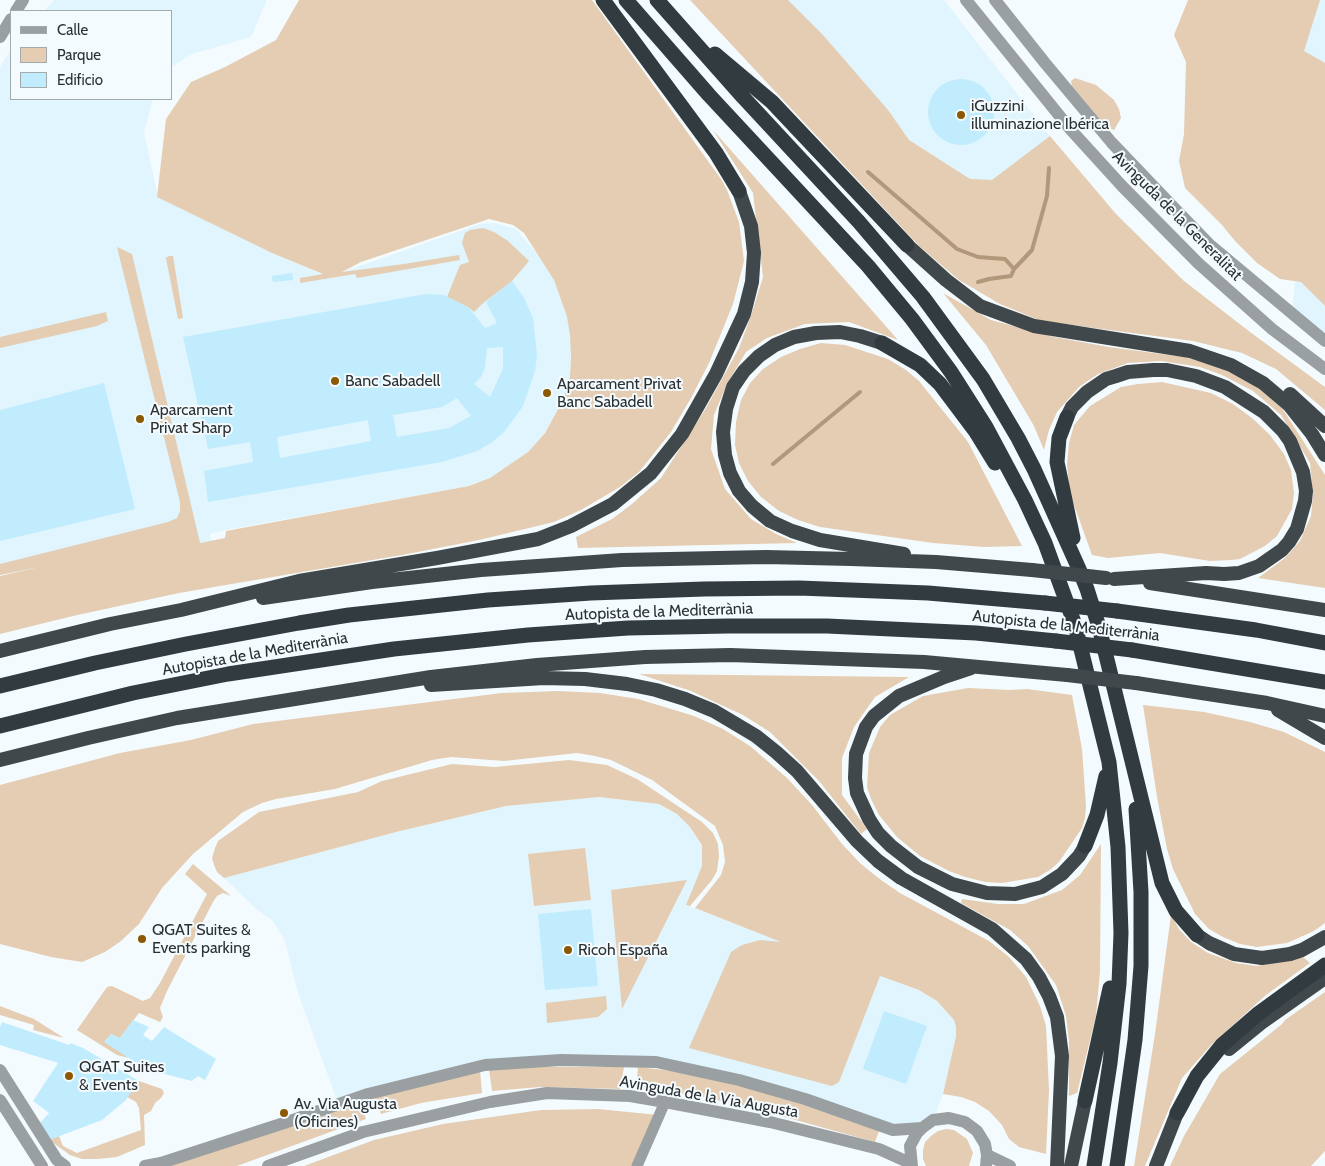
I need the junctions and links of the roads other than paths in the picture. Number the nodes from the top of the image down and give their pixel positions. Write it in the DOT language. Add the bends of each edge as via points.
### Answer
graph roads {
  1 [pos="603,0"];
  2 [pos="626,0"];
  3 [pos="658,0"];
  4 [pos="966,0"];
  5 [pos="995,0"];
  6 [pos="10,21"];
  7 [pos="675,21"];
  8 [pos="0,37"];
  9 [pos="739,191"];
  10 [pos="907,245"];
  11 [pos="1325,341"];
  12 [pos="882,343"];
  13 [pos="1190,351"];
  14 [pos="1325,369"];
  15 [pos="1067,417"];
  16 [pos="1325,426"];
  17 [pos="1325,456"];
  18 [pos="1044,543"];
  19 [pos="936,562"];
  20 [pos="1079,569"];
  21 [pos="1110,578"];
  22 [pos="181,610"];
  23 [pos="1325,610"];
  24 [pos="1325,643"];
  25 [pos="0,651"];
  26 [pos="977,666"];
  27 [pos="1325,682"];
  28 [pos="0,686"];
  29 [pos="368,687"];
  30 [pos="1267,703"];
  31 [pos="1325,716"];
  32 [pos="0,726"];
  33 [pos="1325,738"];
  34 [pos="0,760"];
  35 [pos="1109,762"];
  36 [pos="1132,766"];
  37 [pos="1085,846"];
  38 [pos="1121,933"];
  39 [pos="1197,935"];
  40 [pos="1325,937"];
  41 [pos="1325,965"];
  42 [pos="1325,978"];
  43 [pos="0,1070"];
  44 [pos="0,1100"];
  45 [pos="1085,1101"];
  46 [pos="665,1102"];
  47 [pos="1176,1113"];
  48 [pos="922,1128"];
  49 [pos="1058,1160"];
  50 [pos="986,1161"];
  51 [pos="1071,1161"];
  52 [pos="1095,1163"];
  53 [pos="911,1164"];
  54 [pos="1117,1165"];
  55 [pos="42,1166"];
  56 [pos="65,1166"];
  57 [pos="145,1166"];
  58 [pos="268,1166"];
  59 [pos="637,1166"];
  60 [pos="1010,1166"];
  61 [pos="1156,1166"];
  1 -- 9 [label="highway" via="716,153"];
  2 -- 18 [label="highway" via="702,88 868,266 922,332 986,427"];
  3 -- 7 [label="highway"];
  4 -- 14 [label="street, Avinguda de la Generalitat" via="1122,186 1213,276 1272,329"];
  5 -- 11 [label="street, Avinguda de la Generalitat" via="1112,144 1181,216 1209,244"];
  6 -- 8 [label="street"];
  7 -- 10 [label="highway" via="772,102"];
  7 -- 20 [label="highway" via="858,222 942,322 1018,438"];
  9 -- 22 [label="highway" via="751,226 754,253 752,282 744,314 687,426 655,469 627,494 585,520 538,539 299,581"];
  10 -- 13 [label="highway" via="980,306 1034,326"];
  12 -- 18 [label="highway" via="920,365 940,384 976,432"];
  12 -- 19 [label="highway" via="840,332 816,333 775,345 758,356 733,387 722,432 725,455 739,491 770,521 820,540"];
  13 -- 16 [label="highway" via="1254,369 1289,393"];
  13 -- 17 [label="highway" via="1231,365 1263,383 1302,419"];
  15 -- 20 [label="highway" via="1059,438 1057,462"];
  15 -- 21 [label="highway" via="1087,392 1106,379 1128,372 1167,370 1196,376 1226,387 1264,412 1290,441 1303,472 1306,492 1297,529 1282,550 1259,566 1239,573"];
  18 -- 35 [label="highway" via="1075,625"];
  19 -- 21 [label="highway, bridge"];
  19 -- 22 [label="highway" via="757,557 547,564 391,580"];
  20 -- 36 [label="highway" via="1099,627"];
  21 -- 23 [label="highway"];
  22 -- 25 [label="highway"];
  24 -- 28 [label="highway, Autopista de la Mediterrània, bridge" via="1247,629 1045,603 928,593 704,588 507,599 350,615 186,644"];
  26 -- 29 [label="highway" via="838,658 645,657 474,671"];
  26 -- 30 [label="highway, bridge" via="1136,683"];
  26 -- 37 [label="highway" via="899,696 874,716 860,740 855,766 857,793 869,819 891,846 918,867 952,884 987,893 1015,894 1042,887 1071,865"];
  27 -- 32 [label="highway, Autopista de la Mediterrània, bridge" via="1132,650 976,633 817,626 638,628 528,635 310,660 133,693"];
  29 -- 34 [label="highway" via="177,718"];
  29 -- 49 [label="highway" via="544,678 628,684 692,702 722,715 756,736 796,771 878,861 901,878 992,929 1011,944 1035,971 1050,996 1060,1038"];
  30 -- 31 [label="highway"];
  30 -- 33 [label="highway"];
  35 -- 37 [label="highway" via="1097,815"];
  35 -- 38 [label="highway" via="1118,847"];
  36 -- 39 [label="highway" via="1162,884 1176,911"];
  36 -- 54 [label="highway" via="1141,892 1141,966 1135,1040"];
  38 -- 45 [label="highway"];
  38 -- 52 [label="highway" via="1115,1026"];
  39 -- 40 [label="highway" via="1228,952 1262,958 1296,952"];
  41 -- 47 [label="highway" via="1259,1013 1222,1045 1197,1076"];
  42 -- 47 [label="highway" via="1230,1047 1202,1077"];
  43 -- 56 [label="street" via="57,1160"];
  44 -- 55 [label="street"];
  45 -- 51 [label="highway"];
  46 -- 53 [label="street, Avinguda de la Via Augusta" via="770,1122 870,1147"];
  46 -- 58 [label="street, Avinguda de la Via Augusta" via="630,1096 547,1093 490,1102 363,1132"];
  46 -- 59 [label="street"];
  47 -- 61 [label="highway"];
  48 -- 50 [label="street, Avinguda de la Via Augusta" via="933,1120 949,1118 965,1122 977,1131 985,1144"];
  48 -- 53 [label="street" via="910,1146"];
  48 -- 57 [label="street, Avinguda de la Via Augusta" via="893,1130 739,1080 656,1062 562,1060 485,1065 368,1094"];
  50 -- 60 [label="street"];
}
